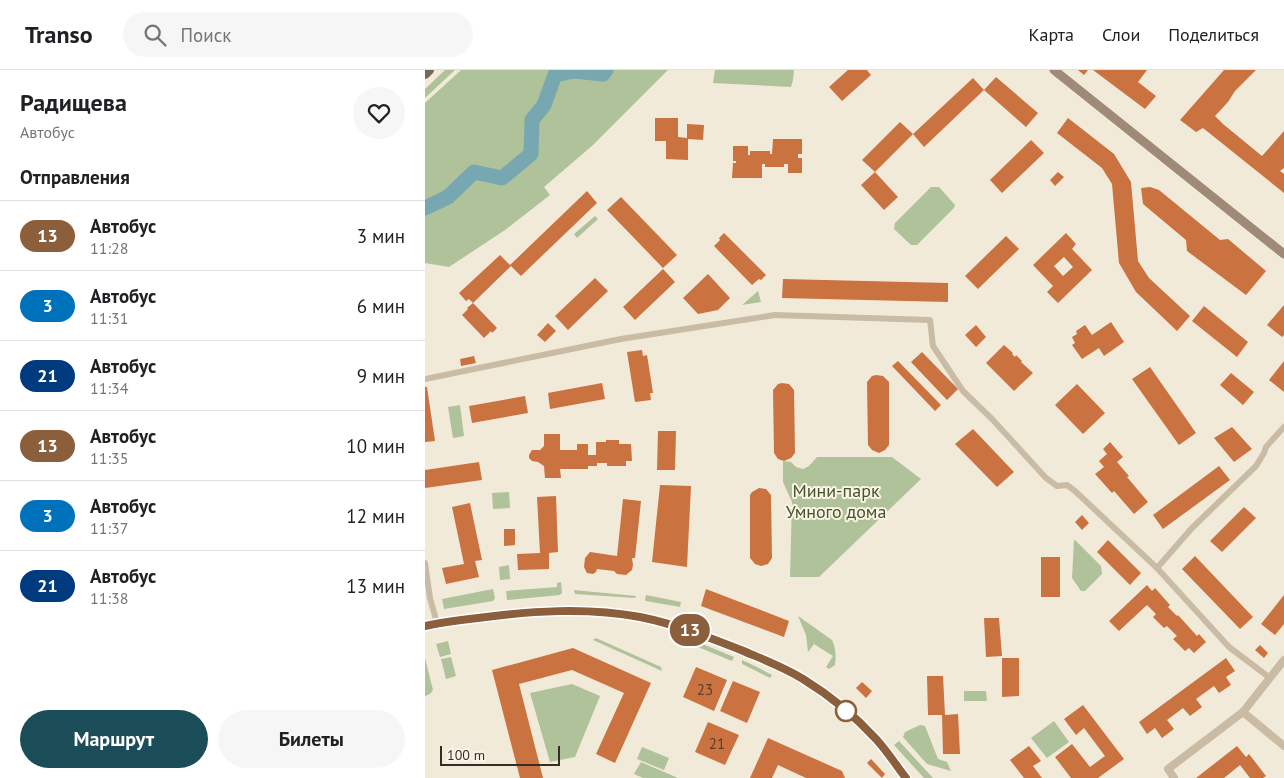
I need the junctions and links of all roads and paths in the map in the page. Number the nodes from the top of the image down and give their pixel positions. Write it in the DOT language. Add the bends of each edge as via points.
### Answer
graph roads {
  1 [pos="429,70"];
  2 [pos="1054,70"];
  3 [pos="425,74"];
  4 [pos="1284,254"];
  5 [pos="425,379"];
  6 [pos="1284,427"];
  7 [pos="425,563"];
  8 [pos="1157,568"];
  9 [pos="437,623"];
  10 [pos="425,626"];
  11 [pos="1284,660"];
  12 [pos="1270,678"];
  13 [pos="1243,712"];
  14 [pos="1284,746"];
  15 [pos="906,778"];
  16 [pos="1174,778"];
  1 -- 3 [label="main road"];
  2 -- 4 [label="main road"];
  5 -- 8 [label="street" via="621,339 775,315 930,320 933,346 963,391 1046,478 1057,486 1067,485 1075,491"];
  6 -- 8 [label="street" via="1266,447 1256,466 1192,528"];
  7 -- 9 [label="street"];
  8 -- 12 [label="street" via="1229,647"];
  9 -- 10 [label="main road"];
  9 -- 15 [label="main road" via="539,611 605,612 702,634 763,659 823,692 875,738"];
  11 -- 12 [label="street"];
  12 -- 13 [label="street"];
  13 -- 14 [label="street"];
  13 -- 16 [label="street" via="1168,769"];
}
